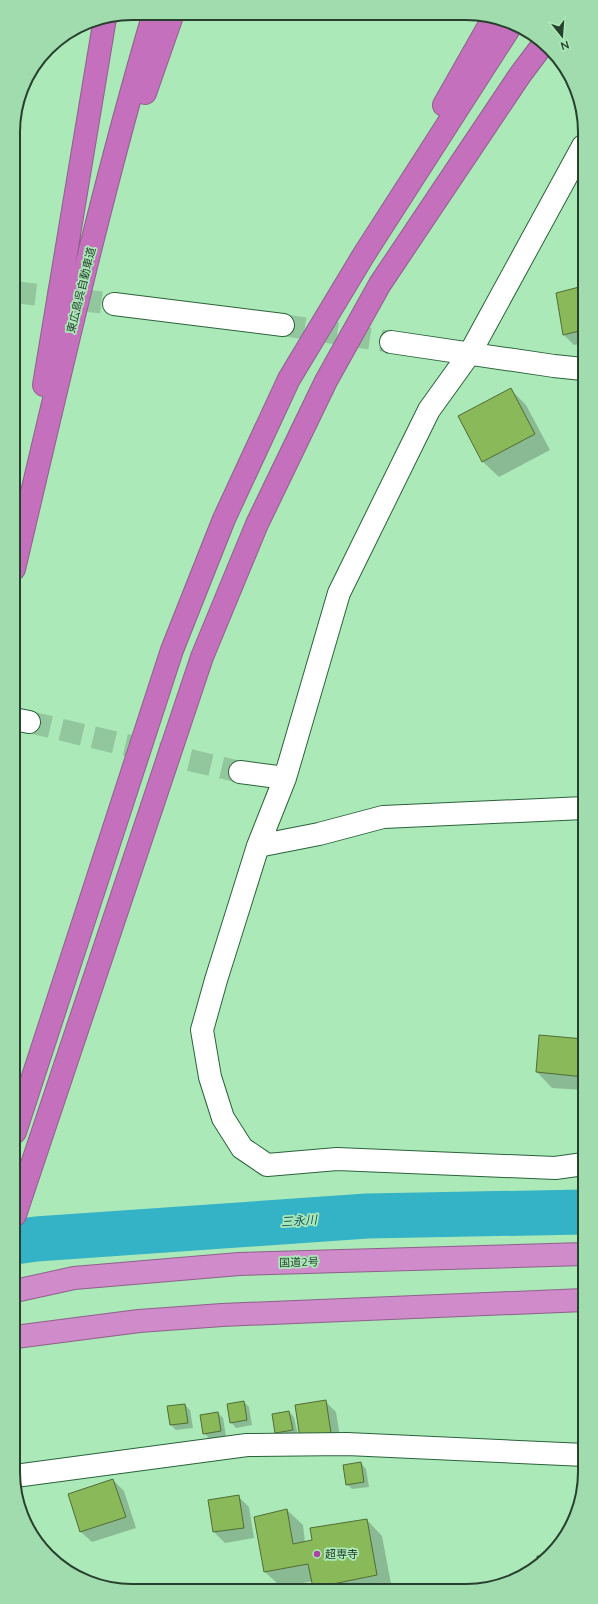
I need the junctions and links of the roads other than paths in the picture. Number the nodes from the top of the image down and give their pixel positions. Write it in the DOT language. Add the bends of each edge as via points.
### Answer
graph roads {
  1 [pos="152,20"];
  2 [pos="170,20"];
  3 [pos="491,23"];
  4 [pos="104,24"];
  5 [pos="509,28"];
  6 [pos="537,46"];
  7 [pos="540,48"];
  8 [pos="520,75"];
  9 [pos="578,155"];
  10 [pos="102,206"];
  11 [pos="363,256"];
  12 [pos="114,304"];
  13 [pos="283,325"];
  14 [pos="392,342"];
  15 [pos="470,353"];
  16 [pos="578,368"];
  17 [pos="20,528"];
  18 [pos="20,544"];
  19 [pos="240,772"];
  20 [pos="285,778"];
  21 [pos="578,808"];
  22 [pos="258,846"];
  23 [pos="20,1117"];
  24 [pos="578,1165"];
  25 [pos="20,1199"];
  26 [pos="578,1254"];
  27 [pos="20,1290"];
  28 [pos="578,1300"];
  29 [pos="20,1336"];
  30 [pos="578,1456"];
  31 [pos="20,1475"];
  1 -- 10 [label="highway, 東広島呉自動車道"];
  2 -- 10 [label="highway"];
  3 -- 11 [label="highway" via="406,170"];
  4 -- 17 [label="highway"];
  5 -- 11 [label="highway"];
  6 -- 8 [label="highway"];
  7 -- 8 [label="highway"];
  8 -- 25 [label="highway" via="380,284 326,381 257,524 202,657"];
  9 -- 15 [label="street"];
  10 -- 18 [label="highway, 東広島呉自動車道"];
  11 -- 23 [label="highway" via="289,379 224,519 172,650"];
  12 -- 13 [label="street"];
  14 -- 15 [label="street"];
  15 -- 16 [label="street"];
  15 -- 20 [label="street" via="428,410 339,593"];
  19 -- 20 [label="street"];
  20 -- 22 [label="street"];
  21 -- 22 [label="street" via="383,817 319,834"];
  22 -- 24 [label="street" via="202,1030 210,1077 223,1118 242,1148 267,1165 336,1159 555,1168"];
  26 -- 27 [label="highway, 国道2号" via="238,1264 74,1278"];
  28 -- 29 [label="highway" via="222,1315 139,1321"];
  30 -- 31 [label="street" via="347,1444 247,1445"];
}
